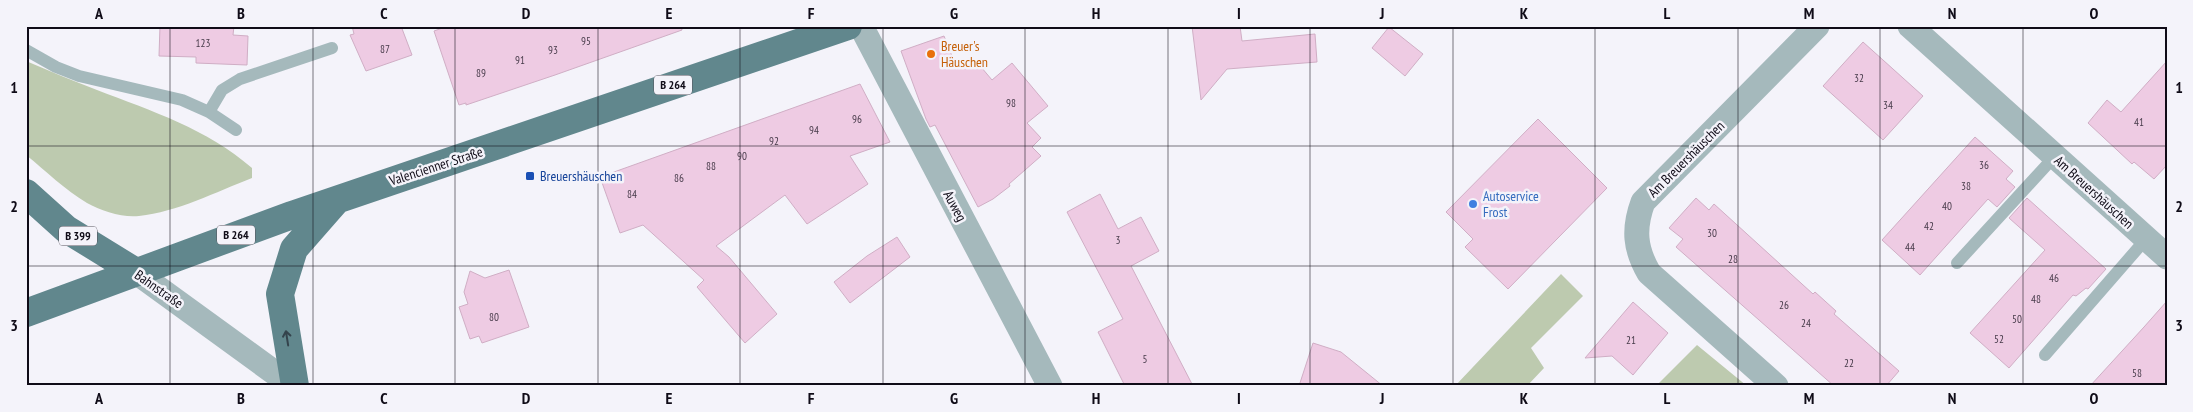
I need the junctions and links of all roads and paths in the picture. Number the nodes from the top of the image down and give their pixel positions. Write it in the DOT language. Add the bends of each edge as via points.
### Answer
graph roads {
  1 [pos="848,26"];
  2 [pos="861,26"];
  3 [pos="1817,26"];
  4 [pos="1910,26"];
  5 [pos="332,48"];
  6 [pos="26,50"];
  7 [pos="209,112"];
  8 [pos="236,130"];
  9 [pos="2055,156"];
  10 [pos="26,193"];
  11 [pos="337,200"];
  12 [pos="2146,239"];
  13 [pos="2167,257"];
  14 [pos="1957,263"];
  15 [pos="136,272"];
  16 [pos="26,313"];
  17 [pos="2045,356"];
  18 [pos="294,386"];
  19 [pos="1050,386"];
  20 [pos="1776,386"];
  1 -- 11 [label="main road, Valencienner Straße / B 264"];
  2 -- 19 [label="street, Auweg"];
  3 -- 20 [label="street, Am Breuershäuschen" via="1643,202 1636,220 1639,256 1649,273"];
  4 -- 9 [label="street, Am Breuershäuschen"];
  5 -- 7 [label="lane" via="240,79 222,90"];
  6 -- 7 [label="lane" via="79,76 182,100"];
  7 -- 8 [label="lane"];
  9 -- 12 [label="street, Am Breuershäuschen"];
  9 -- 14 [label="lane"];
  10 -- 15 [label="main road, Bahnstraße / B 399" via="66,229"];
  11 -- 15 [label="main road, Valencienner Straße / B 264"];
  18 -- 11 [label="main road, one-way" via="280,294 294,249"];
  12 -- 13 [label="street, Am Breuershäuschen"];
  12 -- 17 [label="lane"];
  15 -- 16 [label="main road, Valencienner Straße / B 264"];
  15 -- 18 [label="street, Bahnstraße"];
}
